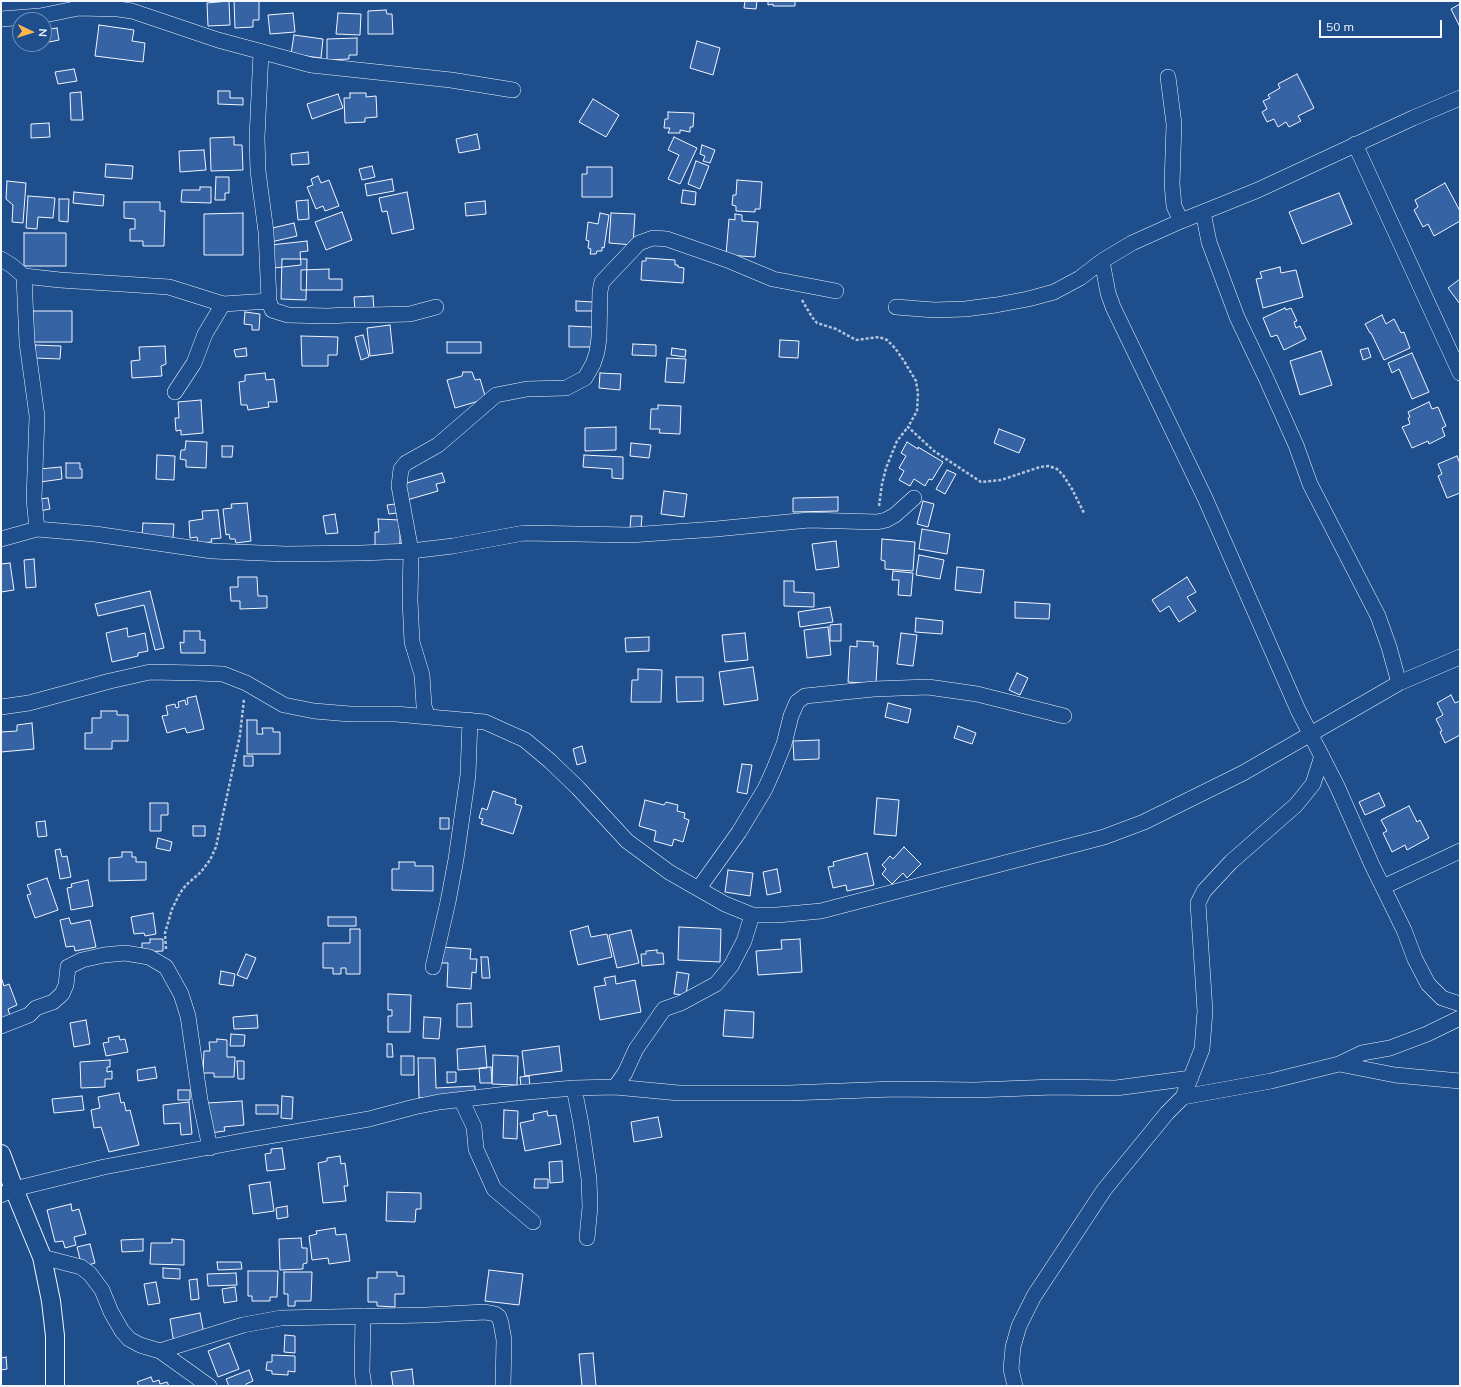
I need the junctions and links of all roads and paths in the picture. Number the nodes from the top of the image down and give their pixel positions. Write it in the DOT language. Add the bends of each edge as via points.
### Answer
graph roads {
  1 [pos="1,19"];
  2 [pos="261,52"];
  3 [pos="1168,77"];
  4 [pos="512,90"];
  5 [pos="1460,98"];
  6 [pos="1356,144"];
  7 [pos="1203,212"];
  8 [pos="1181,221"];
  9 [pos="1,259"];
  10 [pos="1102,261"];
  11 [pos="24,276"];
  12 [pos="791,282"];
  13 [pos="836,291"];
  14 [pos="270,301"];
  15 [pos="223,304"];
  16 [pos="436,307"];
  17 [pos="896,307"];
  18 [pos="1460,373"];
  19 [pos="175,392"];
  20 [pos="908,427"];
  21 [pos="914,498"];
  22 [pos="1084,513"];
  23 [pos="877,522"];
  24 [pos="36,529"];
  25 [pos="1,539"];
  26 [pos="411,551"];
  27 [pos="1460,657"];
  28 [pos="246,683"];
  29 [pos="1399,683"];
  30 [pos="1,707"];
  31 [pos="1064,716"];
  32 [pos="428,717"];
  33 [pos="470,720"];
  34 [pos="1311,733"];
  35 [pos="1322,756"];
  36 [pos="1460,851"];
  37 [pos="1383,887"];
  38 [pos="699,888"];
  39 [pos="752,915"];
  40 [pos="166,967"];
  41 [pos="433,967"];
  42 [pos="1460,1004"];
  43 [pos="1460,1018"];
  44 [pos="1,1026"];
  45 [pos="1339,1064"];
  46 [pos="1191,1078"];
  47 [pos="1460,1081"];
  48 [pos="615,1087"];
  49 [pos="574,1088"];
  50 [pos="1183,1097"];
  51 [pos="460,1099"];
  52 [pos="210,1148"];
  53 [pos="1,1154"];
  54 [pos="7,1192"];
  55 [pos="533,1222"];
  56 [pos="587,1238"];
  57 [pos="42,1257"];
  58 [pos="363,1316"];
  59 [pos="160,1351"];
  60 [pos="55,1386"];
  61 [pos="209,1386"];
  62 [pos="364,1386"];
  63 [pos="503,1386"];
  64 [pos="1015,1386"];
  1 -- 2 [label="street" via="40,16 79,8 118,8"];
  2 -- 4 [label="street" via="311,65 451,80"];
  2 -- 14 [label="street" via="258,171 266,232"];
  3 -- 8 [label="street" via="1174,124 1172,184 1174,206"];
  5 -- 6 [label="street"];
  6 -- 7 [label="street" via="1258,190"];
  6 -- 18 [label="street"];
  7 -- 8 [label="street"];
  7 -- 29 [label="street" via="1209,242 1237,317 1287,425 1310,484 1378,616"];
  8 -- 10 [label="street" via="1132,243"];
  9 -- 11 [label="street"];
  10 -- 17 [label="street" via="1080,278 1054,292 1028,299 965,309"];
  10 -- 34 [label="street" via="1113,307 1205,498 1298,710"];
  11 -- 15 [label="street" via="169,287"];
  11 -- 24 [label="street" via="27,343 37,416 34,492"];
  12 -- 13 [label="street"];
  12 -- 20 [label="path" via="817,323 856,340 879,337 887,340 895,348 916,381 918,393 917,411"];
  12 -- 26 [label="street" via="774,279 667,239 653,238 639,243 602,282 597,352 585,378 566,388 527,389 496,395 438,445 406,463 401,469 399,486"];
  14 -- 15 [label="street"];
  14 -- 16 [label="street" via="272,310 288,315 410,314"];
  15 -- 19 [label="street" via="205,334 194,363"];
  20 -- 22 [label="path" via="934,451 981,482 1001,480 1040,467 1049,466 1057,469 1072,488"];
  20 -- 23 [label="path" via="897,441 886,468"];
  21 -- 23 [label="street" via="895,515"];
  23 -- 26 [label="street" via="809,520 630,535 524,533"];
  24 -- 25 [label="street"];
  24 -- 26 [label="street" via="108,535 212,551 323,554"];
  26 -- 32 [label="street" via="412,642 422,675 424,706"];
  27 -- 29 [label="street"];
  28 -- 30 [label="street" via="223,674 150,672 29,703"];
  28 -- 32 [label="street" via="284,705 314,711"];
  28 -- 40 [label="path" via="240,735 216,847 201,872 180,893 172,909 165,933"];
  29 -- 34 [label="street"];
  31 -- 38 [label="street" via="977,694 928,687 874,688 805,696 797,702 784,744 765,788 739,832"];
  32 -- 33 [label="street"];
  33 -- 38 [label="street" via="485,722 525,740 578,788 627,842 669,872"];
  33 -- 41 [label="street" via="468,775 456,859"];
  34 -- 35 [label="street"];
  34 -- 39 [label="street" via="1193,799 1104,837 821,911"];
  35 -- 37 [label="street"];
  35 -- 46 [label="street" via="1313,784 1296,805 1231,862 1204,891 1198,902 1205,1011 1202,1049"];
  36 -- 37 [label="street"];
  37 -- 42 [label="street" via="1428,984 1442,998"];
  38 -- 39 [label="street" via="725,904"];
  39 -- 48 [label="street" via="744,941 732,966 716,984 664,1009 636,1049"];
  40 -- 44 [label="street" via="149,957 125,953 82,960 68,967 64,990 53,1002"];
  40 -- 52 [label="street" via="181,994 188,1016"];
  43 -- 45 [label="street" via="1419,1037 1390,1048 1362,1053"];
  45 -- 47 [label="street" via="1395,1075"];
  45 -- 50 [label="street" via="1271,1081"];
  46 -- 48 [label="street" via="1116,1088 687,1093"];
  46 -- 50 [label="street"];
  48 -- 49 [label="street"];
  49 -- 51 [label="street"];
  49 -- 56 [label="street" via="588,1179 590,1207"];
  50 -- 64 [label="street" via="1104,1190 1034,1296 1019,1326 1013,1347 1011,1369"];
  51 -- 52 [label="street" via="414,1107 370,1119"];
  51 -- 55 [label="street" via="474,1127 476,1149 494,1189"];
  52 -- 54 [label="street" via="104,1167"];
  53 -- 54 [label="street"];
  54 -- 57 [label="street"];
  57 -- 59 [label="street" via="81,1267 90,1274 102,1290 111,1312 129,1339"];
  57 -- 60 [label="street" via="55,1336"];
  58 -- 59 [label="street" via="260,1321"];
  58 -- 62 [label="street"];
  58 -- 63 [label="street" via="495,1314 499,1317 504,1340"];
  59 -- 61 [label="street"];
}
